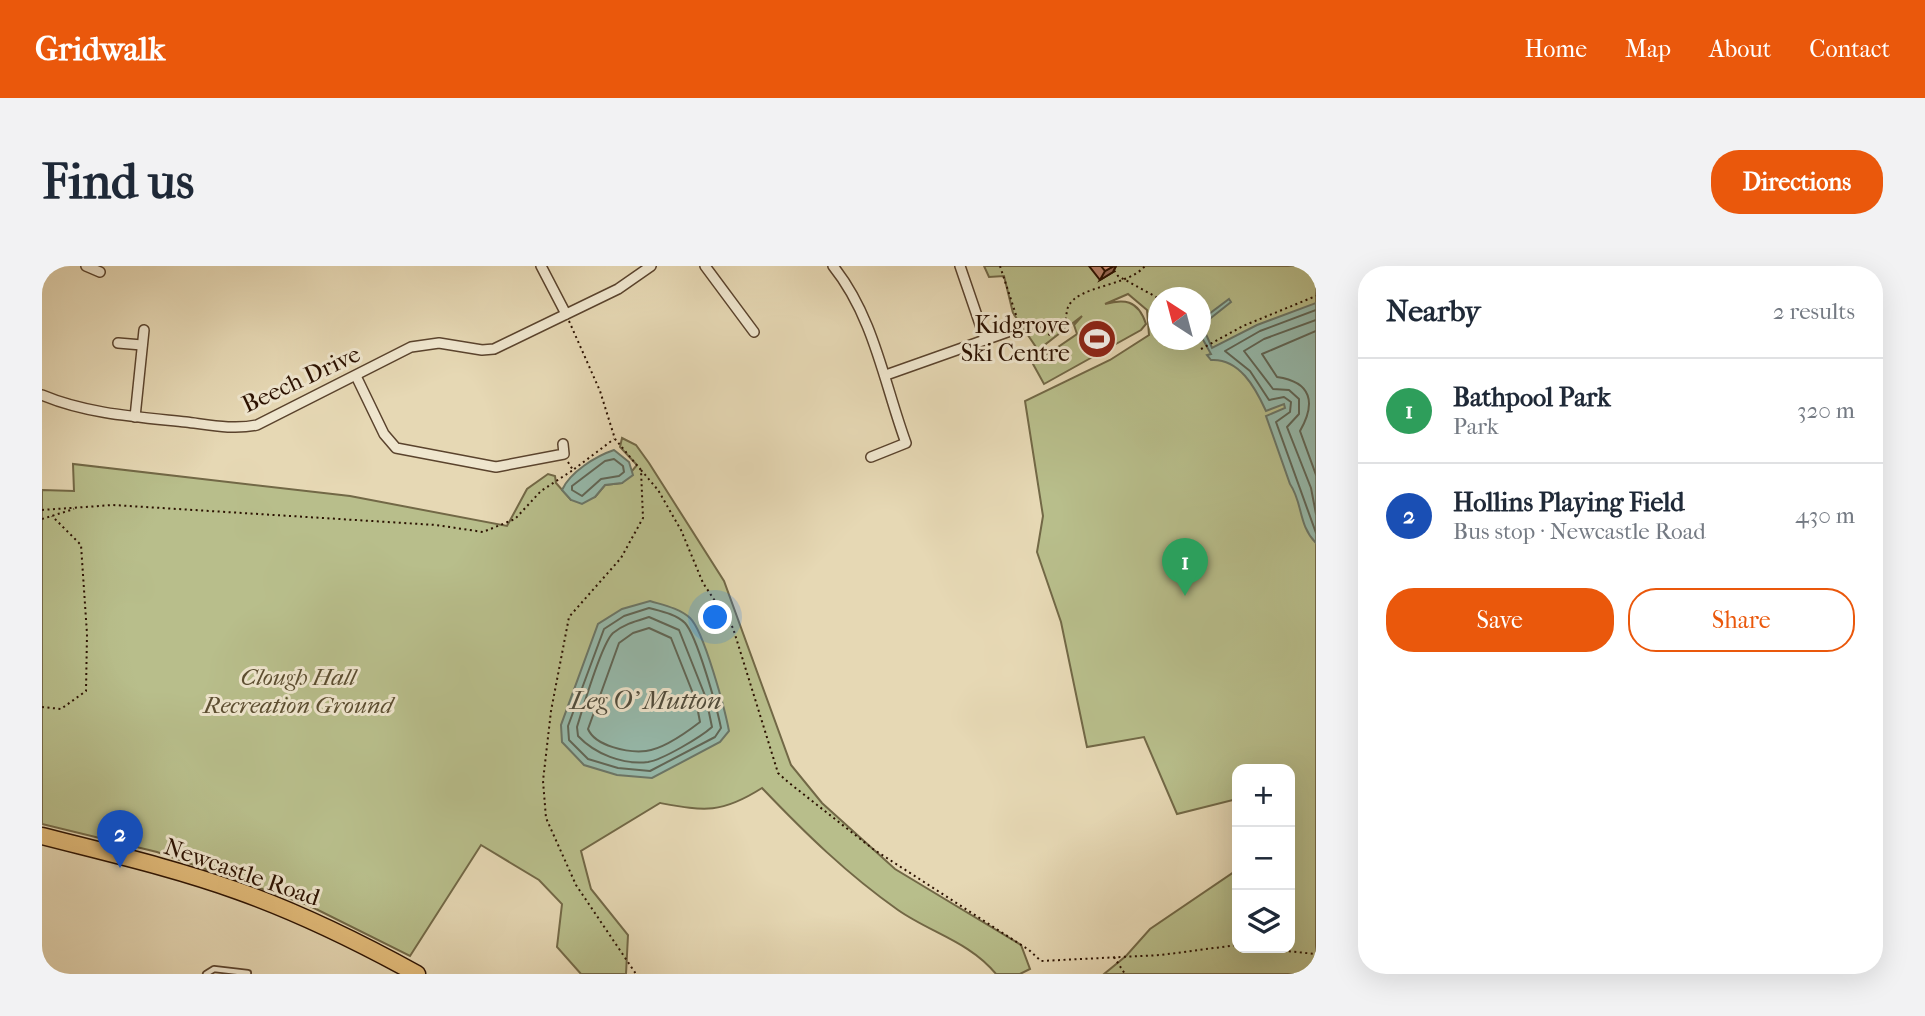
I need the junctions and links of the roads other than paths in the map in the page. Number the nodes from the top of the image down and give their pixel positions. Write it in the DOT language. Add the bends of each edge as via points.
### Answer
graph roads {
  1 [pos="86,266"];
  2 [pos="541,266"];
  3 [pos="651,266"];
  4 [pos="705,266"];
  5 [pos="833,266"];
  6 [pos="960,266"];
  7 [pos="100,272"];
  8 [pos="566,314"];
  9 [pos="1018,329"];
  10 [pos="144,330"];
  11 [pos="754,332"];
  12 [pos="985,339"];
  13 [pos="118,343"];
  14 [pos="142,345"];
  15 [pos="886,375"];
  16 [pos="356,376"];
  17 [pos="42,395"];
  18 [pos="135,417"];
  19 [pos="563,449"];
  20 [pos="871,457"];
  21 [pos="42,836"];
  22 [pos="248,973"];
  23 [pos="206,974"];
  24 [pos="417,974"];
  1 -- 7 [label="street"];
  2 -- 8 [label="street"];
  3 -- 8 [label="street, Beech Drive" via="618,289"];
  4 -- 11 [label="street"];
  5 -- 15 [label="street" via="857,301"];
  6 -- 12 [label="street"];
  8 -- 16 [label="street, Beech Drive" via="494,349 424,343"];
  9 -- 12 [label="street"];
  10 -- 14 [label="street"];
  12 -- 15 [label="street"];
  13 -- 14 [label="street"];
  14 -- 18 [label="street"];
  15 -- 20 [label="street" via="906,443"];
  16 -- 18 [label="street, Beech Drive" via="247,427"];
  16 -- 19 [label="street" via="384,434 396,448 495,467"];
  17 -- 18 [label="street, Beech Drive" via="81,408"];
  21 -- 24 [label="highway, Newcastle Road" via="237,890 306,917"];
  22 -- 23 [label="lane" via="214,969"];
}
